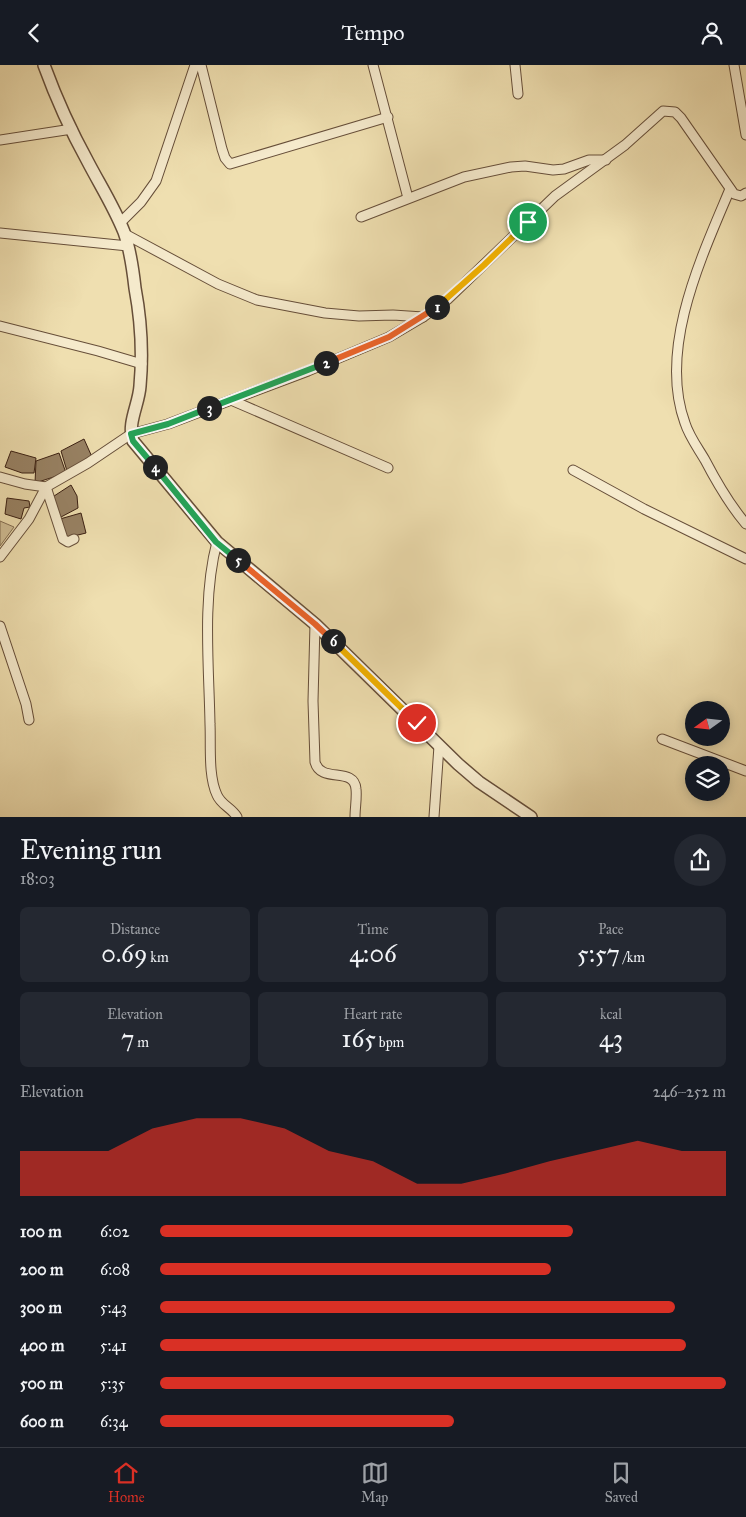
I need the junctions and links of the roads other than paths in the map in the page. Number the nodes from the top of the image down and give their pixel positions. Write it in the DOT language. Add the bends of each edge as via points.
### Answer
graph roads {
  1 [pos="44,65"];
  2 [pos="195,65"];
  3 [pos="201,65"];
  4 [pos="373,65"];
  5 [pos="515,65"];
  6 [pos="734,65"];
  7 [pos="518,94"];
  8 [pos="388,117"];
  9 [pos="72,129"];
  10 [pos="746,135"];
  11 [pos="0,139"];
  12 [pos="606,160"];
  13 [pos="730,189"];
  14 [pos="746,193"];
  15 [pos="408,198"];
  16 [pos="361,217"];
  17 [pos="122,228"];
  18 [pos="0,233"];
  19 [pos="128,246"];
  20 [pos="423,317"];
  21 [pos="0,326"];
  22 [pos="142,364"];
  23 [pos="231,400"];
  24 [pos="131,434"];
  25 [pos="388,468"];
  26 [pos="573,470"];
  27 [pos="0,477"];
  28 [pos="46,487"];
  29 [pos="746,524"];
  30 [pos="74,539"];
  31 [pos="216,542"];
  32 [pos="1,553"];
  33 [pos="746,559"];
  34 [pos="315,624"];
  35 [pos="0,626"];
  36 [pos="29,720"];
  37 [pos="662,739"];
  38 [pos="439,746"];
  39 [pos="746,771"];
  40 [pos="237,817"];
  41 [pos="355,817"];
  42 [pos="434,817"];
  43 [pos="531,817"];
  1 -- 9 [label="street"];
  2 -- 17 [label="street" via="156,181"];
  3 -- 8 [label="street" via="222,149 230,164"];
  4 -- 8 [label="street"];
  5 -- 7 [label="street"];
  6 -- 10 [label="street"];
  8 -- 15 [label="street"];
  9 -- 11 [label="street"];
  9 -- 17 [label="street" via="112,202"];
  12 -- 13 [label="street" via="656,115 668,110 681,118"];
  12 -- 15 [label="street" via="584,161 553,170 511,167 464,177"];
  12 -- 20 [label="street" via="555,196 448,299"];
  13 -- 14 [label="street" via="737,196"];
  13 -- 29 [label="street" via="694,283 676,351 676,378 685,425 728,503"];
  15 -- 16 [label="street"];
  17 -- 19 [label="street"];
  17 -- 20 [label="street" via="218,284 257,300 325,313"];
  18 -- 19 [label="street"];
  19 -- 22 [label="street" via="141,328"];
  20 -- 23 [label="street" via="389,337"];
  21 -- 22 [label="street"];
  22 -- 24 [label="street"];
  23 -- 24 [label="street"];
  23 -- 25 [label="street"];
  24 -- 28 [label="street"];
  24 -- 31 [label="street" via="133,441"];
  26 -- 33 [label="street"];
  27 -- 28 [label="street"];
  28 -- 30 [label="street" via="63,539 68,542"];
  28 -- 32 [label="street" via="29,519"];
  31 -- 34 [label="street"];
  31 -- 40 [label="street" via="210,579 208,657 211,761 216,794"];
  34 -- 38 [label="street"];
  34 -- 41 [label="street" via="313,701 316,768 322,773 349,778 354,783"];
  35 -- 36 [label="street"];
  37 -- 39 [label="street"];
  38 -- 42 [label="street"];
  38 -- 43 [label="street" via="479,782"];
}
